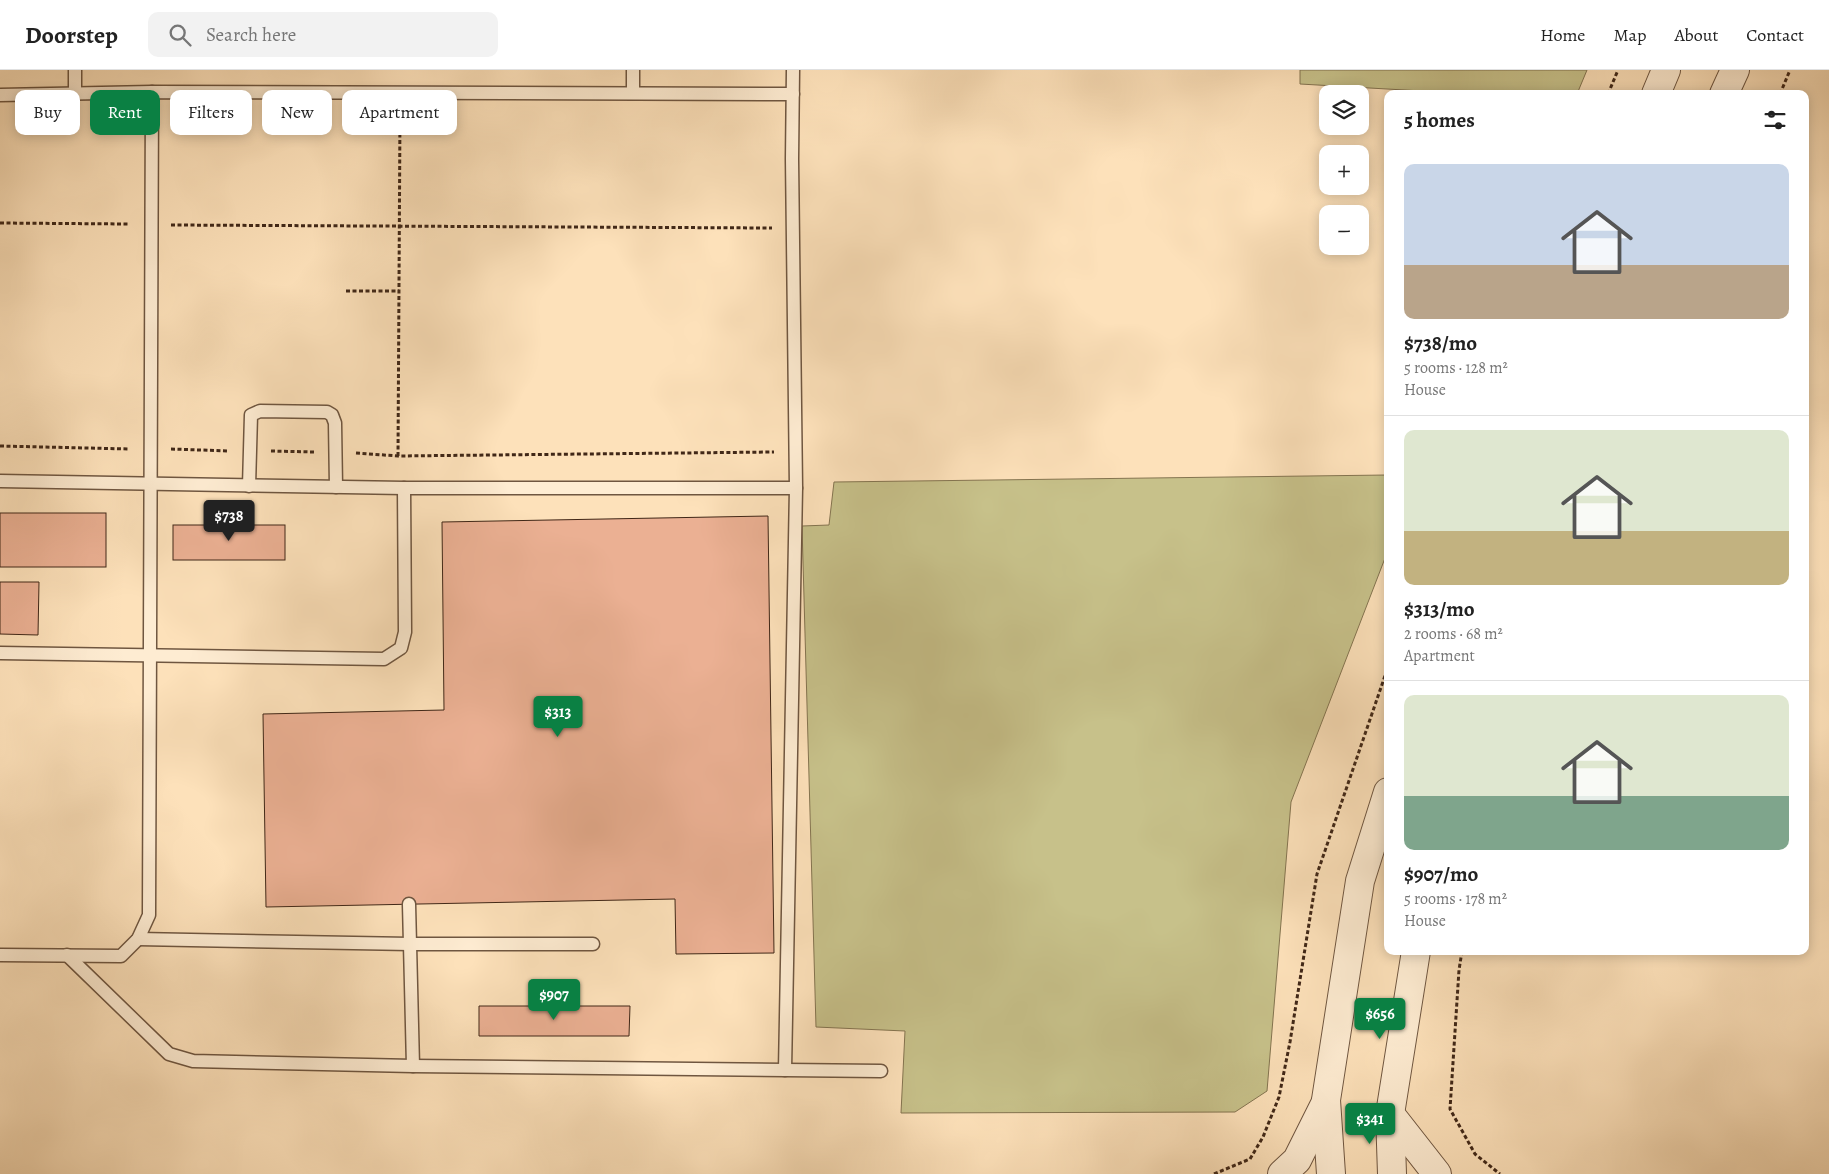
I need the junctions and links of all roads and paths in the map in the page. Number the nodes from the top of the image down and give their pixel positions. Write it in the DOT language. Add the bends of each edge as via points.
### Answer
graph roads {
  1 [pos="75,70"];
  2 [pos="633,70"];
  3 [pos="793,70"];
  4 [pos="1618,70"];
  5 [pos="1666,70"];
  6 [pos="1735,70"];
  7 [pos="1790,70"];
  8 [pos="75,90"];
  9 [pos="1610,90"];
  10 [pos="1658,90"];
  11 [pos="1726,90"];
  12 [pos="1782,90"];
  13 [pos="160,92"];
  14 [pos="342,93"];
  15 [pos="457,93"];
  16 [pos="633,93"];
  17 [pos="793,94"];
  18 [pos="0,95"];
  19 [pos="15,95"];
  20 [pos="152,135"];
  21 [pos="400,135"];
  22 [pos="0,223"];
  23 [pos="151,224"];
  24 [pos="400,226"];
  25 [pos="793,228"];
  26 [pos="346,291"];
  27 [pos="399,291"];
  28 [pos="0,446"];
  29 [pos="150,449"];
  30 [pos="249,451"];
  31 [pos="795,451"];
  32 [pos="336,452"];
  33 [pos="398,456"];
  34 [pos="0,481"];
  35 [pos="150,484"];
  36 [pos="248,486"];
  37 [pos="336,487"];
  38 [pos="404,488"];
  39 [pos="796,488"];
  40 [pos="0,652"];
  41 [pos="149,656"];
  42 [pos="1384,679"];
  43 [pos="1384,805"];
  44 [pos="410,904"];
  45 [pos="138,939"];
  46 [pos="410,944"];
  47 [pos="594,944"];
  48 [pos="0,955"];
  49 [pos="67,955"];
  50 [pos="1415,955"];
  51 [pos="1461,955"];
  52 [pos="413,1066"];
  53 [pos="785,1070"];
  54 [pos="881,1071"];
  55 [pos="1326,1100"];
  56 [pos="1390,1114"];
  57 [pos="1214,1174"];
  58 [pos="1282,1174"];
  59 [pos="1331,1174"];
  60 [pos="1392,1174"];
  61 [pos="1437,1174"];
  62 [pos="1500,1174"];
  1 -- 8 [label="lane"];
  2 -- 16 [label="lane"];
  3 -- 17 [label="lane"];
  4 -- 9 [label="path"];
  5 -- 10 [label="street"];
  6 -- 11 [label="street"];
  7 -- 12 [label="path"];
  13 -- 14 [label="lane"];
  15 -- 16 [label="lane"];
  16 -- 17 [label="lane"];
  17 -- 25 [label="lane"];
  18 -- 19 [label="lane"];
  20 -- 23 [label="lane"];
  21 -- 24 [label="path"];
  22 -- 23 [label="path"];
  23 -- 24 [label="path"];
  23 -- 29 [label="lane"];
  24 -- 25 [label="path"];
  24 -- 27 [label="path"];
  25 -- 31 [label="lane"];
  26 -- 27 [label="path"];
  27 -- 33 [label="path"];
  28 -- 29 [label="path"];
  29 -- 30 [label="path"];
  29 -- 35 [label="lane"];
  30 -- 32 [label="path"];
  30 -- 32 [label="lane" via="251,415 260,411 327,412 335,423"];
  30 -- 36 [label="lane"];
  31 -- 33 [label="path"];
  31 -- 39 [label="lane"];
  32 -- 33 [label="path"];
  32 -- 37 [label="lane"];
  34 -- 35 [label="lane"];
  35 -- 36 [label="lane"];
  35 -- 41 [label="lane"];
  36 -- 37 [label="lane"];
  37 -- 38 [label="lane"];
  38 -- 39 [label="lane"];
  38 -- 41 [label="lane" via="406,632 401,648 384,659"];
  39 -- 53 [label="lane"];
  40 -- 41 [label="lane"];
  41 -- 45 [label="lane" via="148,915"];
  42 -- 57 [label="path" via="1317,874 1279,1097 1250,1160"];
  43 -- 55 [label="street" via="1360,881"];
  44 -- 46 [label="lane"];
  45 -- 46 [label="lane"];
  45 -- 49 [label="lane" via="121,956"];
  46 -- 47 [label="lane"];
  46 -- 52 [label="lane"];
  48 -- 49 [label="lane"];
  49 -- 52 [label="lane" via="169,1054 193,1061"];
  50 -- 56 [label="street"];
  51 -- 62 [label="path" via="1450,1109 1475,1154"];
  52 -- 53 [label="lane"];
  53 -- 54 [label="lane"];
  55 -- 58 [label="street" via="1297,1160"];
  55 -- 59 [label="street"];
  56 -- 60 [label="street"];
  56 -- 61 [label="street"];
}
